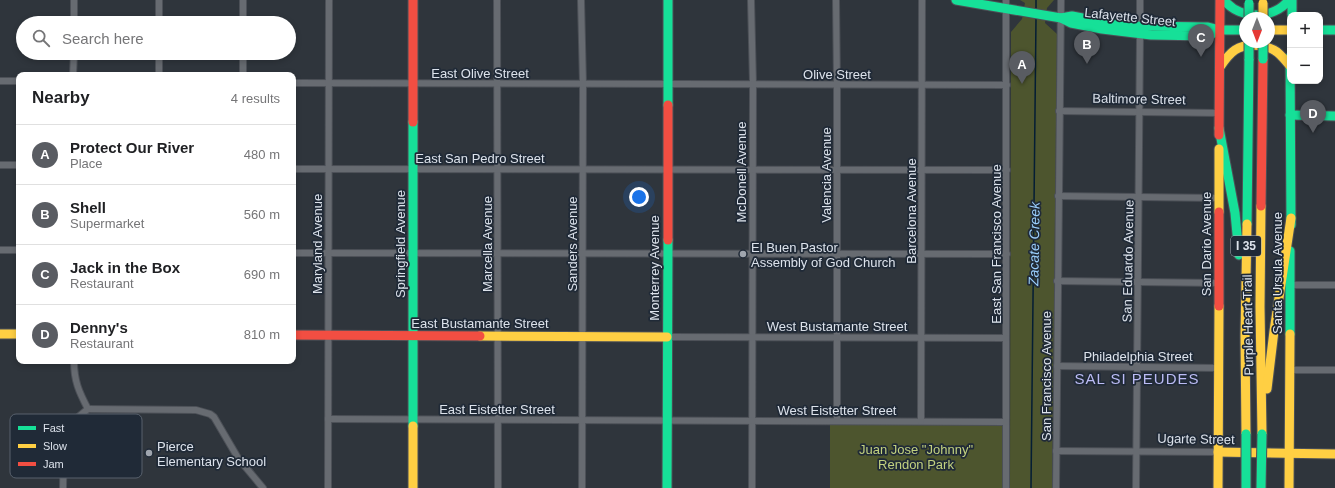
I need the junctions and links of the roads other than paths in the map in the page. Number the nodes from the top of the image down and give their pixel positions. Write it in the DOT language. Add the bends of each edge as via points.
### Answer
graph roads {
  1 [pos="74,0"];
  2 [pos="159,0"];
  3 [pos="243,0"];
  4 [pos="329,0"];
  5 [pos="413,0"];
  6 [pos="497,0"];
  7 [pos="581,0"];
  8 [pos="668,0"];
  9 [pos="751,0"];
  10 [pos="836,0"];
  11 [pos="922,0"];
  12 [pos="956,0"];
  13 [pos="1061,0"];
  14 [pos="1140,0"];
  15 [pos="1220,0"];
  16 [pos="1224,0"];
  17 [pos="1289,0"];
  18 [pos="1292,0"];
  19 [pos="1249,1"];
  20 [pos="1263,1"];
  21 [pos="1006,4"];
  22 [pos="1249,12"];
  23 [pos="1263,12"];
  24 [pos="1292,12"];
  25 [pos="74,16"];
  26 [pos="159,16"];
  27 [pos="243,16"];
  28 [pos="1061,18"];
  29 [pos="1140,30"];
  30 [pos="1220,30"];
  31 [pos="1239,30"];
  32 [pos="1275,30"];
  33 [pos="1287,30"];
  34 [pos="1323,30"];
  35 [pos="1335,30"];
  36 [pos="1249,48"];
  37 [pos="1263,48"];
  38 [pos="74,60"];
  39 [pos="159,60"];
  40 [pos="243,60"];
  41 [pos="1287,63"];
  42 [pos="1220,67"];
  43 [pos="74,72"];
  44 [pos="159,72"];
  45 [pos="243,72"];
  46 [pos="0,81"];
  47 [pos="16,81"];
  48 [pos="296,83"];
  49 [pos="328,83"];
  50 [pos="413,84"];
  51 [pos="498,84"];
  52 [pos="583,84"];
  53 [pos="668,84"];
  54 [pos="753,84"];
  55 [pos="1290,84"];
  56 [pos="837,85"];
  57 [pos="922,85"];
  58 [pos="1007,85"];
  59 [pos="1059,111"];
  60 [pos="1140,112"];
  61 [pos="1219,113"];
  62 [pos="1290,115"];
  63 [pos="1335,116"];
  64 [pos="1219,128"];
  65 [pos="0,165"];
  66 [pos="16,165"];
  67 [pos="296,169"];
  68 [pos="329,169"];
  69 [pos="413,169"];
  70 [pos="498,169"];
  71 [pos="583,169"];
  72 [pos="668,169"];
  73 [pos="752,169"];
  74 [pos="837,169"];
  75 [pos="922,169"];
  76 [pos="1007,170"];
  77 [pos="1058,196"];
  78 [pos="1139,197"];
  79 [pos="1219,198"];
  80 [pos="1291,218"];
  81 [pos="0,250"];
  82 [pos="16,250"];
  83 [pos="296,253"];
  84 [pos="328,253"];
  85 [pos="413,253"];
  86 [pos="498,253"];
  87 [pos="583,253"];
  88 [pos="667,253"];
  89 [pos="752,253"];
  90 [pos="837,254"];
  91 [pos="922,254"];
  92 [pos="1007,254"];
  93 [pos="1057,281"];
  94 [pos="1138,282"];
  95 [pos="1219,283"];
  96 [pos="1290,285"];
  97 [pos="1335,285"];
  98 [pos="0,334"];
  99 [pos="16,334"];
  100 [pos="296,335"];
  101 [pos="328,335"];
  102 [pos="413,335"];
  103 [pos="498,336"];
  104 [pos="1245,336"];
  105 [pos="582,337"];
  106 [pos="667,337"];
  107 [pos="752,337"];
  108 [pos="837,338"];
  109 [pos="922,338"];
  110 [pos="1006,338"];
  111 [pos="74,364"];
  112 [pos="1057,366"];
  113 [pos="1137,367"];
  114 [pos="1218,368"];
  115 [pos="1290,370"];
  116 [pos="1335,370"];
  117 [pos="1262,408"];
  118 [pos="88,409"];
  119 [pos="82,414"];
  120 [pos="328,419"];
  121 [pos="413,420"];
  122 [pos="498,420"];
  123 [pos="582,421"];
  124 [pos="667,421"];
  125 [pos="752,421"];
  126 [pos="837,421"];
  127 [pos="922,422"];
  128 [pos="1006,422"];
  129 [pos="1056,452"];
  130 [pos="1137,452"];
  131 [pos="1218,452"];
  132 [pos="1289,454"];
  133 [pos="1335,454"];
  134 [pos="63,478"];
  135 [pos="261,487"];
  136 [pos="63,488"];
  137 [pos="328,488"];
  138 [pos="413,488"];
  139 [pos="498,488"];
  140 [pos="582,488"];
  141 [pos="667,488"];
  142 [pos="752,488"];
  143 [pos="1006,488"];
  144 [pos="1056,488"];
  145 [pos="1136,488"];
  146 [pos="1218,488"];
  147 [pos="1246,488"];
  148 [pos="1261,488"];
  149 [pos="1289,488"];
  1 -- 25 [label="street"];
  2 -- 26 [label="street"];
  3 -- 27 [label="street"];
  4 -- 49 [label="street, Maryland Avenue"];
  5 -- 50 [label="main road, Springfield Avenue"];
  6 -- 51 [label="street, Marcella Avenue"];
  7 -- 52 [label="street, Sanders Avenue"];
  8 -- 53 [label="main road, Monterrey Avenue"];
  9 -- 54 [label="street, McDonell Avenue"];
  10 -- 56 [label="street, Valencia Avenue"];
  11 -- 57 [label="street, Barcelona Avenue"];
  12 -- 21 [label="main road, Lafayette Street"];
  13 -- 28 [label="street, San Francisco Avenue"];
  14 -- 29 [label="street, San Eduardo Avenue"];
  15 -- 30 [label="main road, San Dario Avenue"];
  16 -- 17 [label="main road" via="1236,11 1247,14 1275,12"];
  18 -- 24 [label="main road"];
  19 -- 22 [label="main road, bridge"];
  20 -- 23 [label="main road, bridge"];
  21 -- 28 [label="main road, Lafayette Street" via="1024,11"];
  21 -- 58 [label="street, East San Francisco Avenue"];
  28 -- 29 [label="main road, Lafayette Street" via="1072,16"];
  28 -- 59 [label="street, San Francisco Avenue"];
  29 -- 30 [label="main road, Lafayette Street" via="1208,27"];
  29 -- 60 [label="street, San Eduardo Avenue"];
  30 -- 31 [label="main road, Lafayette Street"];
  30 -- 42 [label="main road, San Dario Avenue"];
  32 -- 33 [label="main road"];
  34 -- 35 [label="main road"];
  36 -- 104 [label="main road, Purple Heart Trail / I 35, bridge"];
  37 -- 117 [label="main road, Purple Heart Trail / I 35, bridge" via="1260,307"];
  38 -- 43 [label="street"];
  39 -- 44 [label="street"];
  40 -- 45 [label="street"];
  41 -- 42 [label="main road" via="1277,52 1262,46 1246,46 1236,50"];
  42 -- 61 [label="main road, San Dario Avenue"];
  46 -- 47 [label="street"];
  48 -- 49 [label="street, East Olive Street"];
  49 -- 50 [label="street, East Olive Street"];
  49 -- 68 [label="street, Maryland Avenue"];
  50 -- 51 [label="street, East Olive Street"];
  50 -- 69 [label="main road, Springfield Avenue"];
  51 -- 52 [label="street, East Olive Street"];
  51 -- 70 [label="street, Marcella Avenue"];
  52 -- 53 [label="street, East Olive Street"];
  52 -- 71 [label="street, Sanders Avenue"];
  53 -- 54 [label="street, Olive Street"];
  53 -- 72 [label="main road, Monterrey Avenue"];
  54 -- 56 [label="street, Olive Street"];
  54 -- 73 [label="street, McDonell Avenue"];
  55 -- 62 [label="main road, Santa Ursula Avenue"];
  56 -- 57 [label="street, Olive Street"];
  56 -- 74 [label="street, Valencia Avenue"];
  57 -- 58 [label="street, Olive Street"];
  57 -- 75 [label="street, Barcelona Avenue"];
  58 -- 76 [label="street, East San Francisco Avenue"];
  59 -- 60 [label="street, Baltimore Street"];
  59 -- 77 [label="street, San Francisco Avenue"];
  60 -- 61 [label="street, Baltimore Street"];
  60 -- 78 [label="street, San Eduardo Avenue"];
  61 -- 64 [label="main road, San Dario Avenue"];
  62 -- 63 [label="main road"];
  62 -- 80 [label="main road, Santa Ursula Avenue"];
  64 -- 79 [label="main road, San Dario Avenue"];
  64 -- 104 [label="main road" via="1235,213"];
  65 -- 66 [label="street"];
  67 -- 68 [label="street, East San Pedro Street"];
  68 -- 69 [label="street, East San Pedro Street"];
  68 -- 84 [label="street, Maryland Avenue"];
  69 -- 70 [label="street, East San Pedro Street"];
  69 -- 85 [label="main road, Springfield Avenue"];
  70 -- 71 [label="street, East San Pedro Street"];
  70 -- 86 [label="street, Marcella Avenue"];
  71 -- 72 [label="street, East San Pedro Street"];
  71 -- 87 [label="street, Sanders Avenue"];
  72 -- 73 [label="street, East San Pedro Street"];
  72 -- 88 [label="main road, Monterrey Avenue"];
  73 -- 74 [label="street, East San Pedro Street"];
  73 -- 89 [label="street, McDonell Avenue"];
  74 -- 75 [label="street, East San Pedro Street"];
  74 -- 90 [label="street, Valencia Avenue"];
  75 -- 76 [label="street, East San Pedro Street"];
  75 -- 91 [label="street, Barcelona Avenue"];
  76 -- 92 [label="street, East San Francisco Avenue"];
  77 -- 78 [label="street"];
  77 -- 93 [label="street, San Francisco Avenue"];
  78 -- 79 [label="street"];
  78 -- 94 [label="street, San Eduardo Avenue"];
  79 -- 95 [label="main road, San Dario Avenue"];
  80 -- 96 [label="main road, Santa Ursula Avenue"];
  80 -- 117 [label="main road" via="1269,385"];
  81 -- 82 [label="street"];
  83 -- 84 [label="street"];
  84 -- 85 [label="street"];
  84 -- 101 [label="street, Maryland Avenue"];
  85 -- 86 [label="street"];
  85 -- 102 [label="main road, Springfield Avenue"];
  86 -- 87 [label="street"];
  86 -- 103 [label="street, Marcella Avenue"];
  87 -- 88 [label="street"];
  87 -- 105 [label="street, Sanders Avenue"];
  88 -- 89 [label="street"];
  88 -- 106 [label="main road, Monterrey Avenue"];
  89 -- 90 [label="street"];
  89 -- 107 [label="street, McDonell Avenue"];
  90 -- 91 [label="street"];
  90 -- 108 [label="street, Valencia Avenue"];
  91 -- 92 [label="street"];
  91 -- 109 [label="street, Barcelona Avenue"];
  92 -- 110 [label="street, East San Francisco Avenue"];
  93 -- 94 [label="street"];
  93 -- 112 [label="street, San Francisco Avenue"];
  94 -- 95 [label="street"];
  94 -- 113 [label="street, San Eduardo Avenue"];
  95 -- 114 [label="main road, San Dario Avenue"];
  96 -- 97 [label="street"];
  96 -- 115 [label="main road, Santa Ursula Avenue"];
  98 -- 99 [label="main road"];
  100 -- 101 [label="main road, East Bustamante Street"];
  101 -- 102 [label="main road, East Bustamante Street"];
  101 -- 120 [label="street, Maryland Avenue"];
  102 -- 103 [label="main road, East Bustamante Street"];
  102 -- 121 [label="main road, Springfield Avenue"];
  103 -- 105 [label="main road, East Bustamante Street"];
  103 -- 122 [label="street, Marcella Avenue"];
  104 -- 147 [label="main road, Purple Heart Trail / I 35, bridge"];
  105 -- 106 [label="main road, East Bustamante Street"];
  105 -- 123 [label="street, Sanders Avenue"];
  106 -- 107 [label="street, West Bustamante Street"];
  106 -- 124 [label="main road, Monterrey Avenue"];
  107 -- 108 [label="street, West Bustamante Street"];
  107 -- 125 [label="street, McDonell Avenue"];
  108 -- 109 [label="street, West Bustamante Street"];
  108 -- 126 [label="street, Valencia Avenue"];
  109 -- 110 [label="street, West Bustamante Street"];
  109 -- 127 [label="street, Barcelona Avenue"];
  110 -- 128 [label="street, East San Francisco Avenue"];
  111 -- 118 [label="street" via="77,388"];
  112 -- 113 [label="street, Philadelphia Street"];
  112 -- 129 [label="street, San Francisco Avenue"];
  113 -- 114 [label="street, Philadelphia Street"];
  113 -- 130 [label="street, San Eduardo Avenue"];
  114 -- 131 [label="main road, San Dario Avenue"];
  115 -- 116 [label="street"];
  115 -- 132 [label="main road, Santa Ursula Avenue"];
  117 -- 148 [label="main road, Purple Heart Trail / I 35, bridge"];
  118 -- 119 [label="street"];
  118 -- 135 [label="street" via="196,410 210,414 238,458"];
  120 -- 121 [label="street, East Eistetter Street"];
  120 -- 137 [label="street, Maryland Avenue"];
  121 -- 122 [label="street, East Eistetter Street"];
  121 -- 138 [label="main road, Springfield Avenue"];
  122 -- 123 [label="street, East Eistetter Street"];
  122 -- 139 [label="street, Marcella Avenue"];
  123 -- 124 [label="street, East Eistetter Street"];
  123 -- 140 [label="street, Sanders Avenue"];
  124 -- 125 [label="street, West Eistetter Street"];
  124 -- 141 [label="main road, Monterrey Avenue"];
  125 -- 126 [label="street, West Eistetter Street"];
  125 -- 142 [label="street, McDonell Avenue"];
  126 -- 127 [label="street, West Eistetter Street"];
  127 -- 128 [label="street, West Eistetter Street"];
  128 -- 143 [label="street, East San Francisco Avenue"];
  129 -- 130 [label="street, Ugarte Street"];
  129 -- 144 [label="street, San Francisco Avenue"];
  130 -- 131 [label="street, Ugarte Street"];
  130 -- 145 [label="street, San Eduardo Avenue"];
  131 -- 132 [label="main road, Ugarte Street"];
  131 -- 146 [label="main road, San Dario Avenue"];
  132 -- 133 [label="main road, Ugarte Street"];
  132 -- 149 [label="main road, Santa Ursula Avenue"];
  134 -- 136 [label="street"];
}
